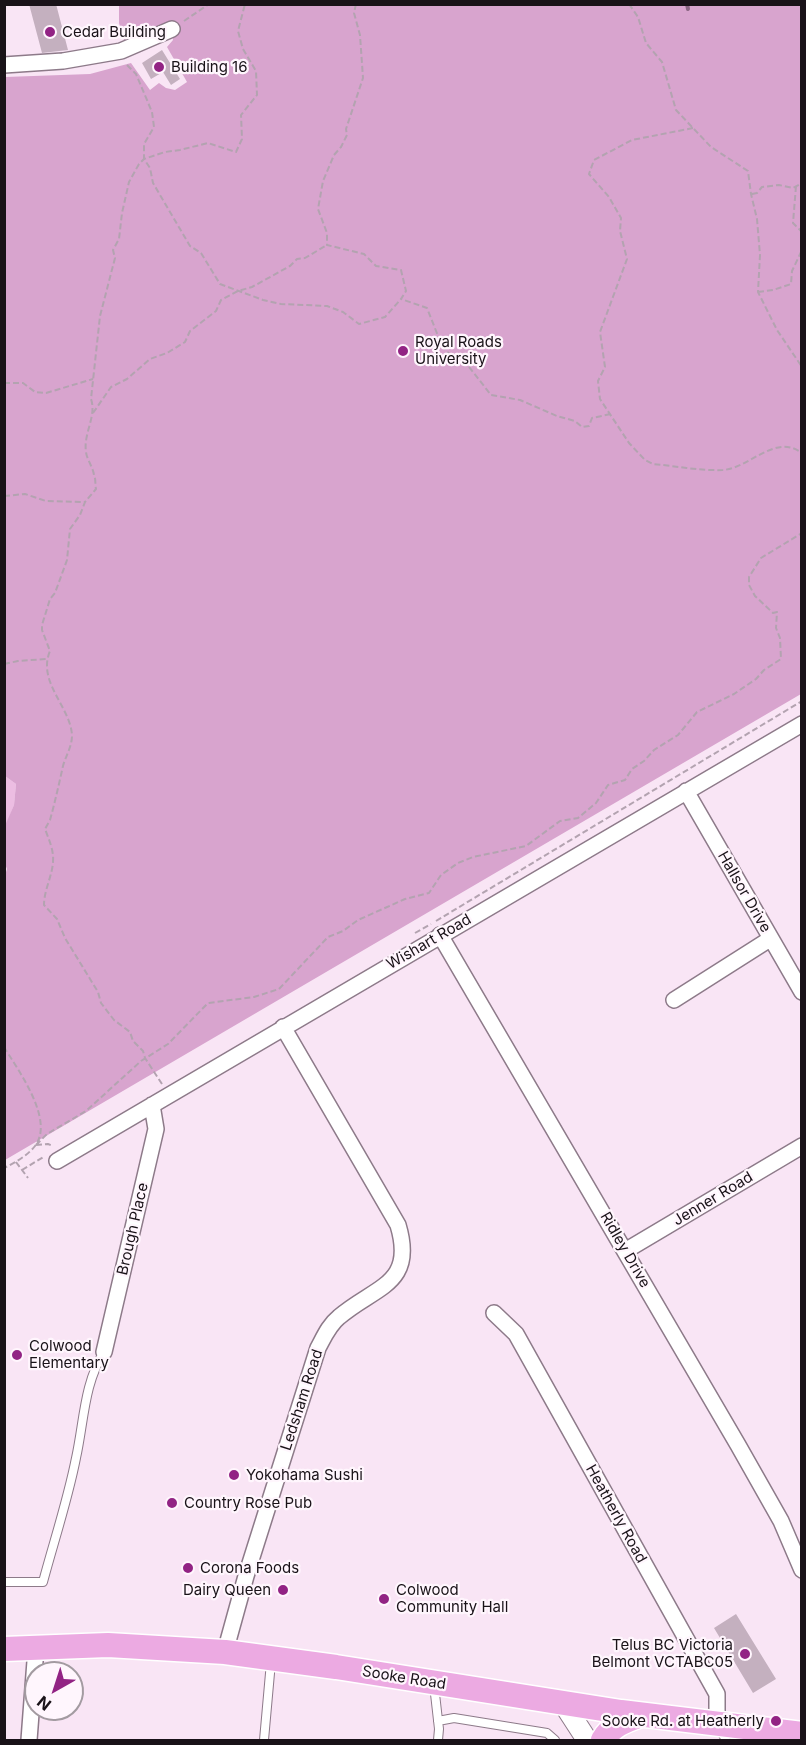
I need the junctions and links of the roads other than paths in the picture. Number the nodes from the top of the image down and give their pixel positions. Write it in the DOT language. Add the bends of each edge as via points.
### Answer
graph roads {
  1 [pos="172,29"];
  2 [pos="4,65"];
  3 [pos="801,724"];
  4 [pos="686,791"];
  5 [pos="440,935"];
  6 [pos="770,939"];
  7 [pos="801,992"];
  8 [pos="674,1000"];
  9 [pos="283,1028"];
  10 [pos="152,1105"];
  11 [pos="801,1146"];
  12 [pos="57,1155"];
  13 [pos="625,1251"];
  14 [pos="494,1313"];
  15 [pos="104,1352"];
  16 [pos="801,1570"];
  17 [pos="4,1582"];
  18 [pos="36,1648"];
  19 [pos="4,1649"];
  20 [pos="225,1652"];
  21 [pos="271,1658"];
  22 [pos="434,1682"];
  23 [pos="563,1703"];
  24 [pos="641,1715"];
  25 [pos="438,1721"];
  26 [pos="722,1732"];
  27 [pos="801,1734"];
  28 [pos="29,1740"];
  29 [pos="264,1740"];
  30 [pos="438,1740"];
  31 [pos="555,1740"];
  32 [pos="587,1740"];
  33 [pos="603,1740"];
  1 -- 2 [label="street" via="117,52"];
  3 -- 4 [label="street, Wishart Road"];
  4 -- 5 [label="street, Wishart Road"];
  4 -- 6 [label="street, Hallsor Drive"];
  5 -- 9 [label="street, Wishart Road"];
  5 -- 13 [label="street, Ridley Drive"];
  6 -- 7 [label="street, Hallsor Drive"];
  6 -- 8 [label="street"];
  9 -- 10 [label="street, Wishart Road"];
  9 -- 20 [label="street, Ledsham Road" via="398,1225 403,1257 398,1272 387,1284 339,1317 318,1348"];
  10 -- 12 [label="street, Wishart Road"];
  10 -- 15 [label="street, Brough Place" via="156,1129"];
  11 -- 13 [label="street, Jenner Road"];
  13 -- 16 [label="street, Ridley Drive" via="775,1511"];
  14 -- 26 [label="street, Heatherly Road" via="516,1334 685,1634 717,1694"];
  15 -- 17 [label="lane" via="96,1365 84,1408 76,1458 43,1582"];
  18 -- 19 [label="main road, Sooke Road"];
  18 -- 20 [label="main road, Sooke Road" via="108,1645"];
  18 -- 28 [label="street"];
  20 -- 21 [label="main road, Sooke Road"];
  21 -- 22 [label="main road, Sooke Road"];
  21 -- 29 [label="lane"];
  22 -- 23 [label="main road, Sooke Road"];
  22 -- 25 [label="lane"];
  23 -- 24 [label="main road, Sooke Road"];
  23 -- 32 [label="street"];
  24 -- 26 [label="main road, Sooke Road"];
  24 -- 33 [label="main road" via="610,1729"];
  25 -- 30 [label="lane"];
  25 -- 31 [label="lane" via="454,1718 547,1732"];
  26 -- 27 [label="main road, Sooke Road"];
}
